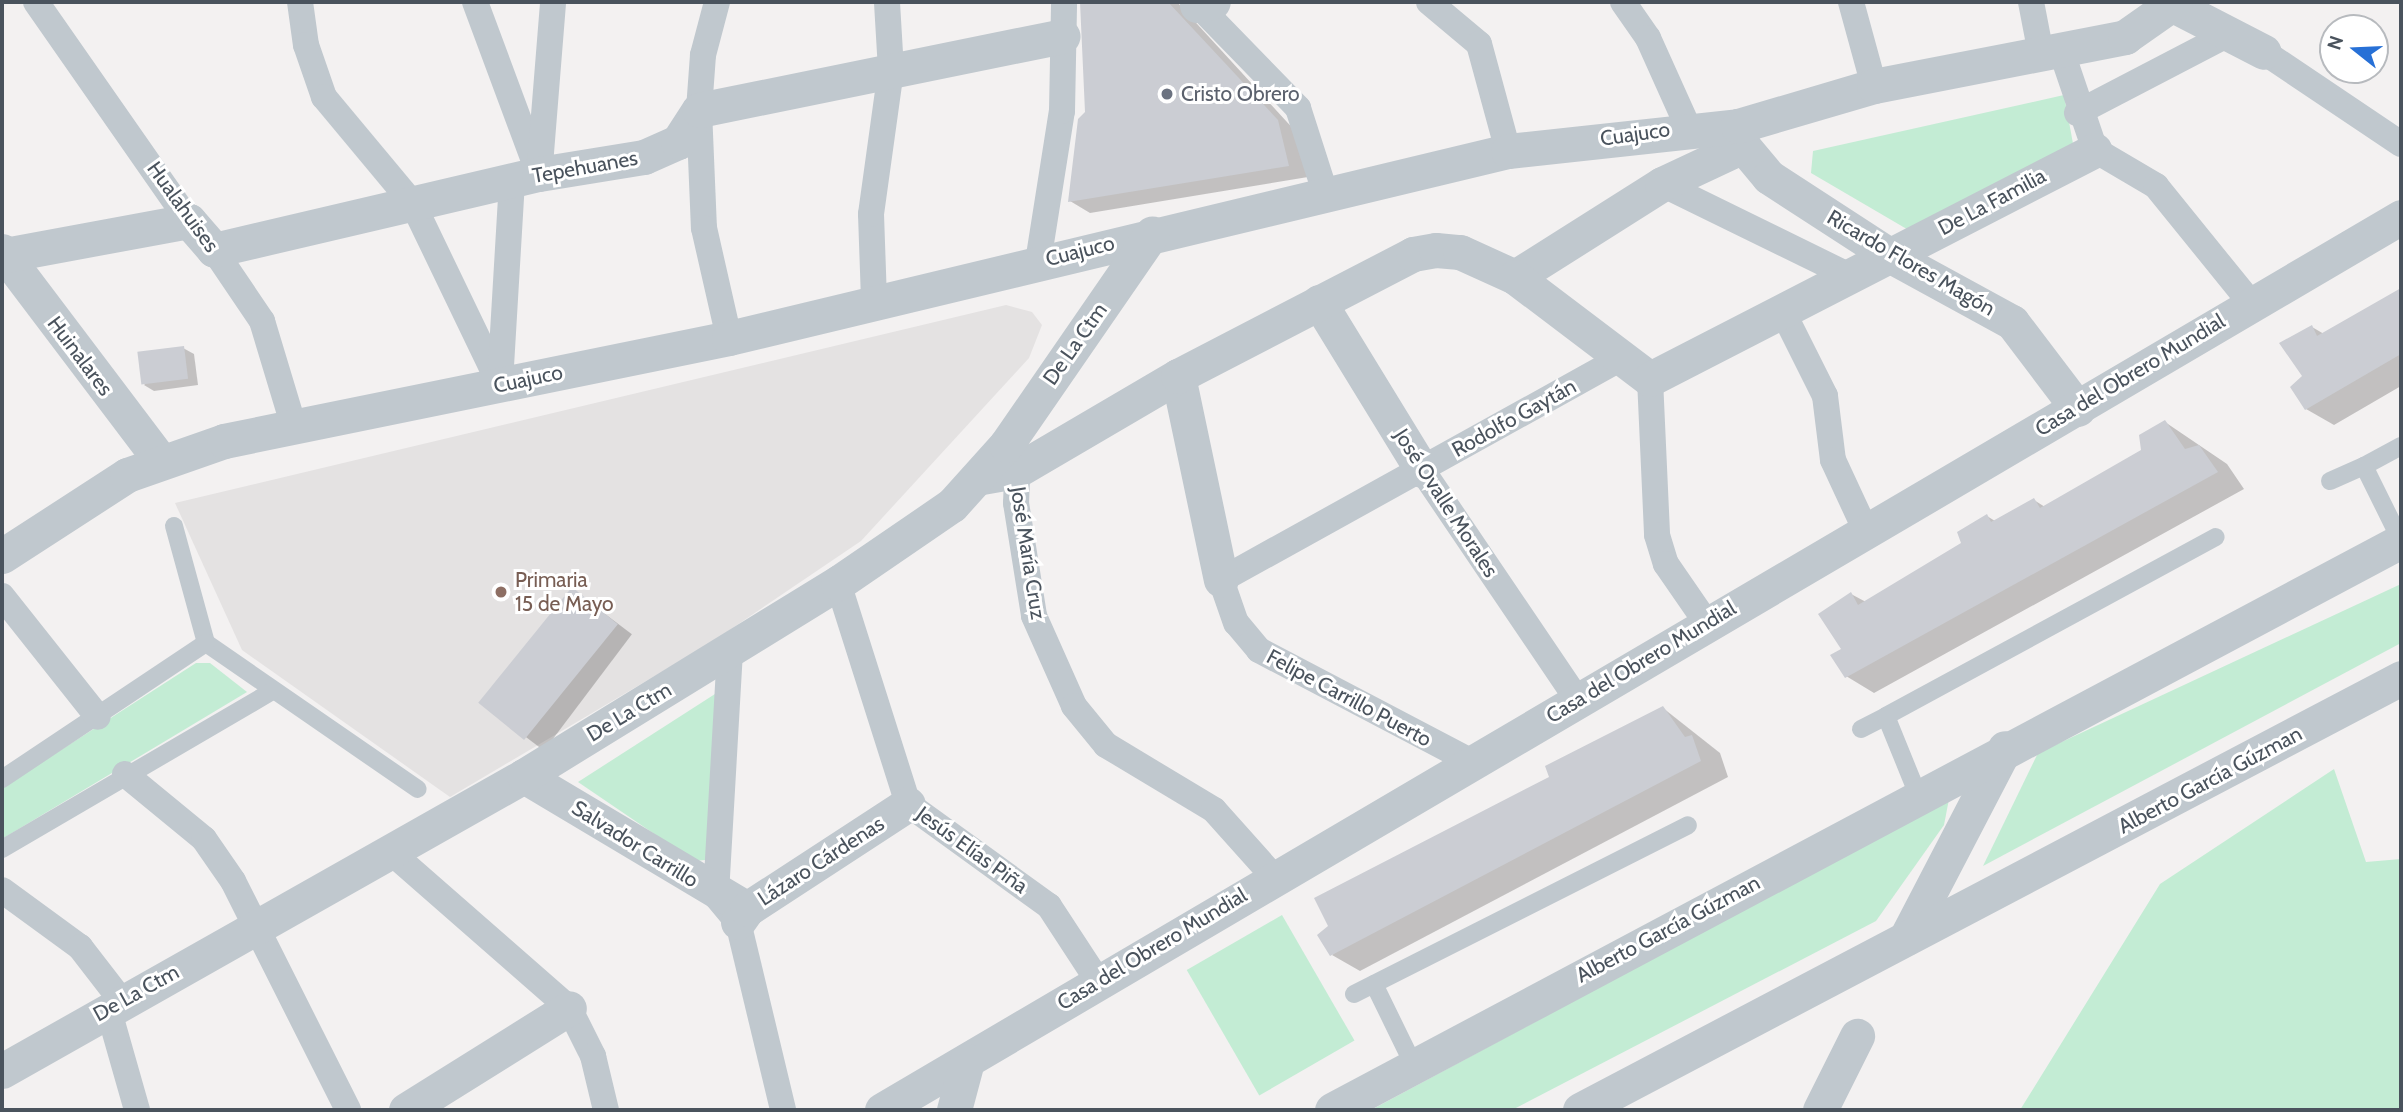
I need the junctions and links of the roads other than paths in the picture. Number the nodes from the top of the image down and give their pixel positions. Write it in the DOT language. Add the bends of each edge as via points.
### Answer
graph roads {
  1 [pos="36,2"];
  2 [pos="300,2"];
  3 [pos="475,2"];
  4 [pos="552,2"];
  5 [pos="717,2"];
  6 [pos="887,2"];
  7 [pos="1064,2"];
  8 [pos="1429,2"];
  9 [pos="1623,2"];
  10 [pos="1851,2"];
  11 [pos="2031,2"];
  12 [pos="1202,3"];
  13 [pos="2174,3"];
  14 [pos="2229,34"];
  15 [pos="1063,36"];
  16 [pos="2051,52"];
  17 [pos="2264,52"];
  18 [pos="891,70"];
  19 [pos="1874,86"];
  20 [pos="699,110"];
  21 [pos="2077,113"];
  22 [pos="1688,127"];
  23 [pos="1740,136"];
  24 [pos="2401,144"];
  25 [pos="2095,150"];
  26 [pos="1508,151"];
  27 [pos="525,177"];
  28 [pos="1662,184"];
  29 [pos="1326,195"];
  30 [pos="413,204"];
  31 [pos="2401,216"];
  32 [pos="189,221"];
  33 [pos="1152,233"];
  34 [pos="214,250"];
  35 [pos="4,253"];
  36 [pos="1889,255"];
  37 [pos="1038,262"];
  38 [pos="1846,274"];
  39 [pos="1515,276"];
  40 [pos="874,300"];
  41 [pos="1319,302"];
  42 [pos="2250,302"];
  43 [pos="1781,308"];
  44 [pos="729,338"];
  45 [pos="1623,357"];
  46 [pos="1178,376"];
  47 [pos="1650,379"];
  48 [pos="499,384"];
  49 [pos="2078,409"];
  50 [pos="296,430"];
  51 [pos="2401,446"];
  52 [pos="160,460"];
  53 [pos="2364,466"];
  54 [pos="1422,470"];
  55 [pos="999,474"];
  56 [pos="2330,481"];
  57 [pos="174,526"];
  58 [pos="1865,529"];
  59 [pos="2216,537"];
  60 [pos="2401,541"];
  61 [pos="2,556"];
  62 [pos="1221,580"];
  63 [pos="838,583"];
  64 [pos="2,596"];
  65 [pos="1706,622"];
  66 [pos="206,643"];
  67 [pos="730,651"];
  68 [pos="2401,678"];
  69 [pos="271,692"];
  70 [pos="1578,700"];
  71 [pos="1886,716"];
  72 [pos="98,717"];
  73 [pos="1861,729"];
  74 [pos="2005,748"];
  75 [pos="1474,763"];
  76 [pos="125,774"];
  77 [pos="524,776"];
  78 [pos="2,779"];
  79 [pos="418,789"];
  80 [pos="1918,794"];
  81 [pos="908,804"];
  82 [pos="1688,825"];
  83 [pos="2,849"];
  84 [pos="392,853"];
  85 [pos="1274,877"];
  86 [pos="2,890"];
  87 [pos="734,909"];
  88 [pos="257,929"];
  89 [pos="1906,938"];
  90 [pos="1098,981"];
  91 [pos="1374,984"];
  92 [pos="1354,995"];
  93 [pos="115,1004"];
  94 [pos="569,1008"];
  95 [pos="1857,1036"];
  96 [pos="967,1061"];
  97 [pos="1413,1066"];
  98 [pos="2,1071"];
  99 [pos="137,1110"];
  100 [pos="348,1110"];
  101 [pos="405,1110"];
  102 [pos="606,1110"];
  103 [pos="782,1110"];
  104 [pos="882,1110"];
  105 [pos="954,1110"];
  106 [pos="1332,1110"];
  107 [pos="1580,1110"];
  108 [pos="1820,1110"];
  1 -- 32 [label="street, Hualahuises"];
  2 -- 30 [label="street" via="306,45 324,97"];
  3 -- 27 [label="street"];
  4 -- 27 [label="street"];
  5 -- 20 [label="street" via="703,55"];
  6 -- 18 [label="street"];
  7 -- 15 [label="street"];
  8 -- 26 [label="street" via="1479,44"];
  9 -- 22 [label="street" via="1648,38"];
  10 -- 19 [label="street"];
  11 -- 16 [label="street"];
  12 -- 29 [label="street" via="1298,107"];
  13 -- 14 [label="street"];
  13 -- 16 [label="street, Cuajuco" via="2124,37"];
  14 -- 17 [label="street"];
  14 -- 21 [label="street"];
  15 -- 18 [label="street"];
  15 -- 37 [label="street" via="1062,111"];
  16 -- 19 [label="street, Cuajuco"];
  16 -- 21 [label="street"];
  17 -- 24 [label="street"];
  18 -- 20 [label="street"];
  18 -- 40 [label="street" via="871,214"];
  19 -- 23 [label="street, Cuajuco"];
  20 -- 27 [label="street, Tepehuanes" via="678,142 643,157"];
  20 -- 44 [label="street" via="704,228"];
  21 -- 25 [label="street"];
  22 -- 23 [label="street, Cuajuco"];
  22 -- 26 [label="street, Cuajuco"];
  23 -- 28 [label="street"];
  23 -- 36 [label="street, Ricardo Flores Magón" via="1769,177"];
  25 -- 36 [label="street, De La Familia"];
  25 -- 42 [label="street" via="2156,186"];
  26 -- 29 [label="street, Cuajuco"];
  27 -- 30 [label="street, Tepehuanes"];
  27 -- 48 [label="street"];
  28 -- 38 [label="street"];
  28 -- 39 [label="street"];
  29 -- 33 [label="street, Cuajuco"];
  30 -- 34 [label="street, Tepehuanes"];
  30 -- 48 [label="street"];
  31 -- 42 [label="street, Casa del Obrero Mundial"];
  32 -- 34 [label="street, Hualahuises"];
  32 -- 35 [label="street"];
  33 -- 37 [label="street, Cuajuco"];
  33 -- 55 [label="street, De La Ctm" via="1022,421"];
  34 -- 50 [label="street, Hualahuises" via="262,321"];
  35 -- 52 [label="street, Huinalares"];
  36 -- 38 [label="street"];
  36 -- 49 [label="street, Ricardo Flores Magón" via="2012,322"];
  37 -- 40 [label="street, Cuajuco"];
  38 -- 43 [label="street"];
  39 -- 41 [label="street" via="1460,252 1436,250 1413,254"];
  39 -- 45 [label="street"];
  40 -- 44 [label="street, Cuajuco"];
  41 -- 46 [label="street"];
  41 -- 54 [label="street, José Ovalle Morales"];
  42 -- 49 [label="street, Casa del Obrero Mundial"];
  43 -- 47 [label="street"];
  43 -- 58 [label="street" via="1825,396 1833,460"];
  44 -- 48 [label="street, Cuajuco"];
  45 -- 47 [label="street"];
  45 -- 54 [label="street, Rodolfo Gaytán"];
  46 -- 55 [label="street"];
  46 -- 62 [label="street, Felipe Carrillo Puerto"];
  47 -- 65 [label="street" via="1657,535 1666,564"];
  48 -- 50 [label="street, Cuajuco"];
  49 -- 58 [label="street, Casa del Obrero Mundial"];
  50 -- 52 [label="street, Cuajuco"];
  51 -- 53 [label="lane"];
  52 -- 61 [label="street, Cuajuco"];
  53 -- 56 [label="lane"];
  53 -- 60 [label="lane"];
  54 -- 62 [label="street, Rodolfo Gaytán"];
  54 -- 70 [label="street, José Ovalle Morales"];
  55 -- 63 [label="street, De La Ctm"];
  55 -- 85 [label="street, José María Cruz" via="1034,616 1074,706 1106,745 1214,810"];
  57 -- 66 [label="lane"];
  58 -- 65 [label="street, Casa del Obrero Mundial"];
  59 -- 71 [label="lane"];
  60 -- 74 [label="street, Alberto García Gúzman"];
  62 -- 75 [label="street, Felipe Carrillo Puerto" via="1236,623 1259,650"];
  63 -- 67 [label="street, De La Ctm"];
  63 -- 81 [label="street, Jesús Elías Piña"];
  64 -- 72 [label="street"];
  65 -- 70 [label="street, Casa del Obrero Mundial"];
  66 -- 69 [label="lane"];
  66 -- 72 [label="lane"];
  67 -- 77 [label="street, De La Ctm"];
  67 -- 87 [label="street"];
  68 -- 89 [label="street, Alberto García Gúzman"];
  69 -- 76 [label="lane"];
  69 -- 79 [label="lane"];
  70 -- 75 [label="street, Casa del Obrero Mundial"];
  71 -- 73 [label="lane"];
  71 -- 80 [label="lane"];
  72 -- 78 [label="lane"];
  74 -- 80 [label="street, Alberto García Gúzman"];
  74 -- 89 [label="street"];
  75 -- 85 [label="street, Casa del Obrero Mundial"];
  76 -- 83 [label="lane"];
  76 -- 88 [label="street" via="204,839"];
  77 -- 84 [label="street, De La Ctm"];
  77 -- 87 [label="street, Salvador Carrillo"];
  80 -- 97 [label="street, Alberto García Gúzman"];
  81 -- 87 [label="street, Lázaro Cárdenas"];
  81 -- 90 [label="street, Jesús Elías Piña" via="1049,906"];
  82 -- 91 [label="lane"];
  84 -- 88 [label="street, De La Ctm"];
  84 -- 94 [label="street"];
  85 -- 90 [label="street, Casa del Obrero Mundial"];
  86 -- 93 [label="street" via="80,947"];
  87 -- 103 [label="street"];
  88 -- 93 [label="street, De La Ctm"];
  88 -- 100 [label="street"];
  89 -- 107 [label="street, Alberto García Gúzman"];
  90 -- 96 [label="street, Casa del Obrero Mundial"];
  91 -- 92 [label="lane"];
  91 -- 97 [label="lane"];
  93 -- 98 [label="street, De La Ctm"];
  93 -- 99 [label="street"];
  94 -- 101 [label="street"];
  94 -- 102 [label="street" via="593,1056"];
  95 -- 108 [label="street"];
  96 -- 104 [label="street, Casa del Obrero Mundial"];
  96 -- 105 [label="street"];
  97 -- 106 [label="street, Alberto García Gúzman"];
}
